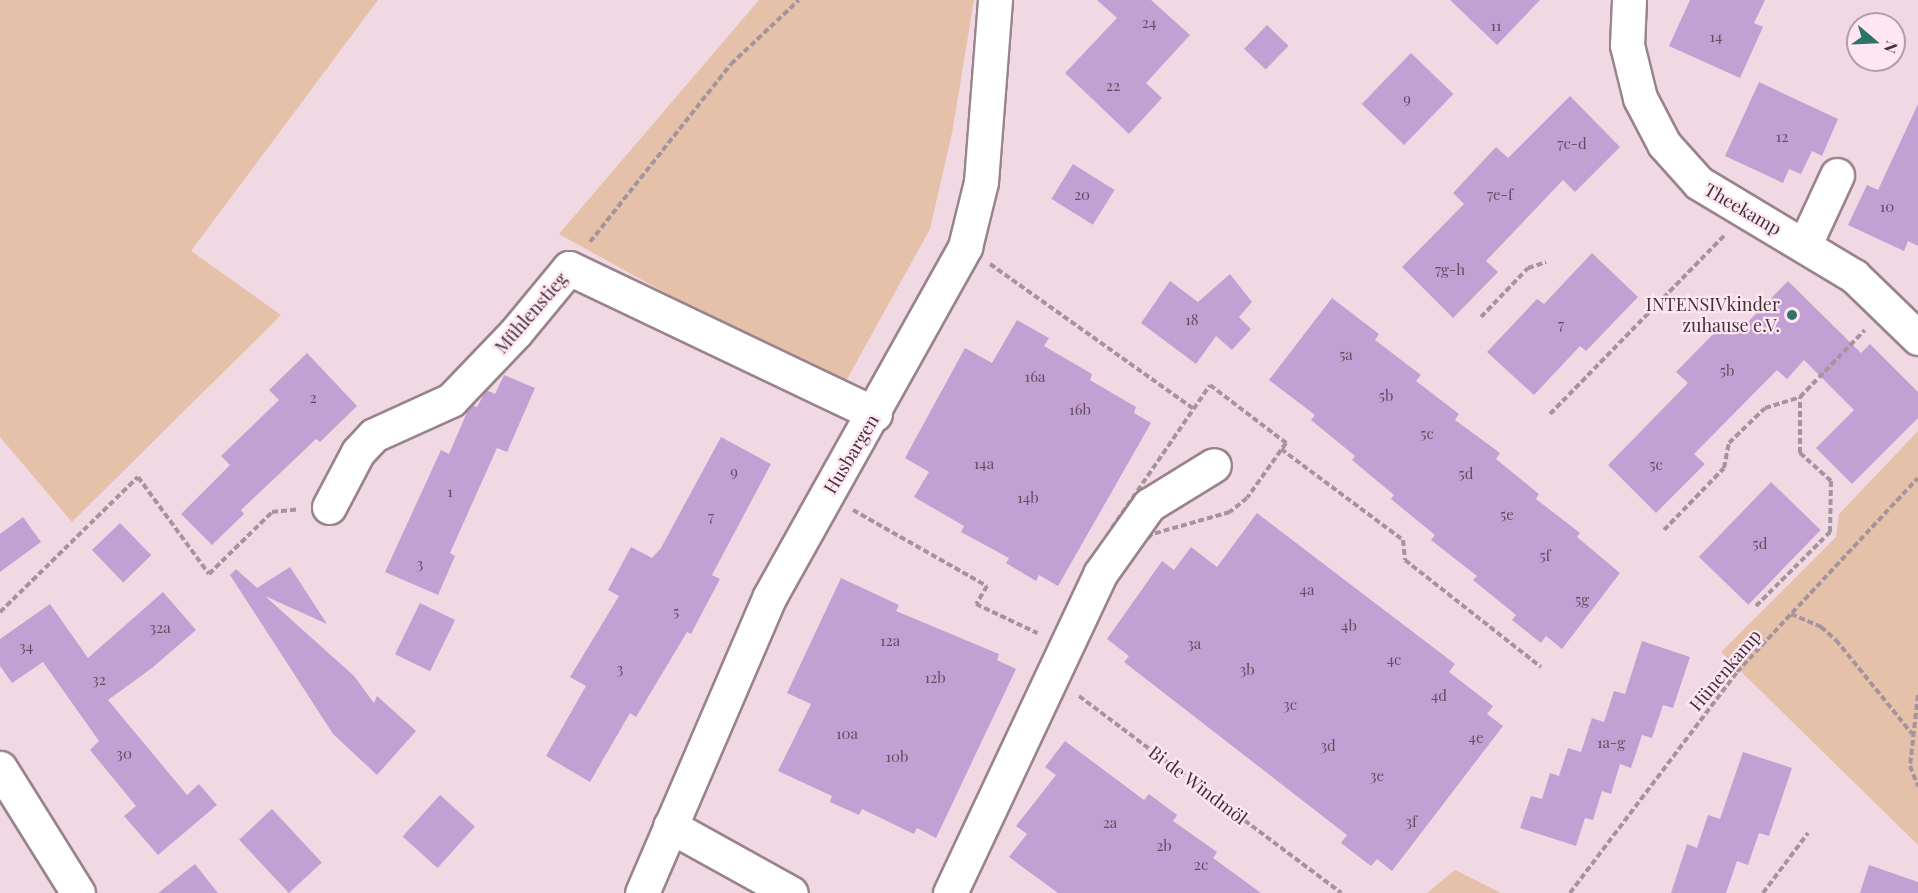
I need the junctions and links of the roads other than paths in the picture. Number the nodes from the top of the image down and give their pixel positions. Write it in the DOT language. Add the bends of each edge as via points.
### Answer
graph roads {
  1 [pos="995,0"];
  2 [pos="1629,0"];
  3 [pos="1837,175"];
  4 [pos="1805,244"];
  5 [pos="1905,315"];
  6 [pos="875,414"];
  7 [pos="1214,465"];
  8 [pos="330,507"];
  9 [pos="0,768"];
  10 [pos="670,826"];
  11 [pos="78,893"];
  12 [pos="642,893"];
  13 [pos="791,893"];
  14 [pos="950,893"];
  1 -- 6 [label="street, Husbargen" via="981,182 965,247"];
  2 -- 4 [label="street, Theekamp" via="1627,45 1640,98 1664,144 1699,183"];
  3 -- 4 [label="street"];
  4 -- 5 [label="street, Theekamp"];
  6 -- 8 [label="street, Mühlenstieg" via="569,268 516,332 451,400 374,435 358,452"];
  6 -- 10 [label="street, Husbargen" via="770,596"];
  7 -- 14 [label="street" via="1149,505 1100,574"];
  9 -- 11 [label="street"];
  10 -- 12 [label="street, Husbargen"];
  10 -- 13 [label="street"];
}
